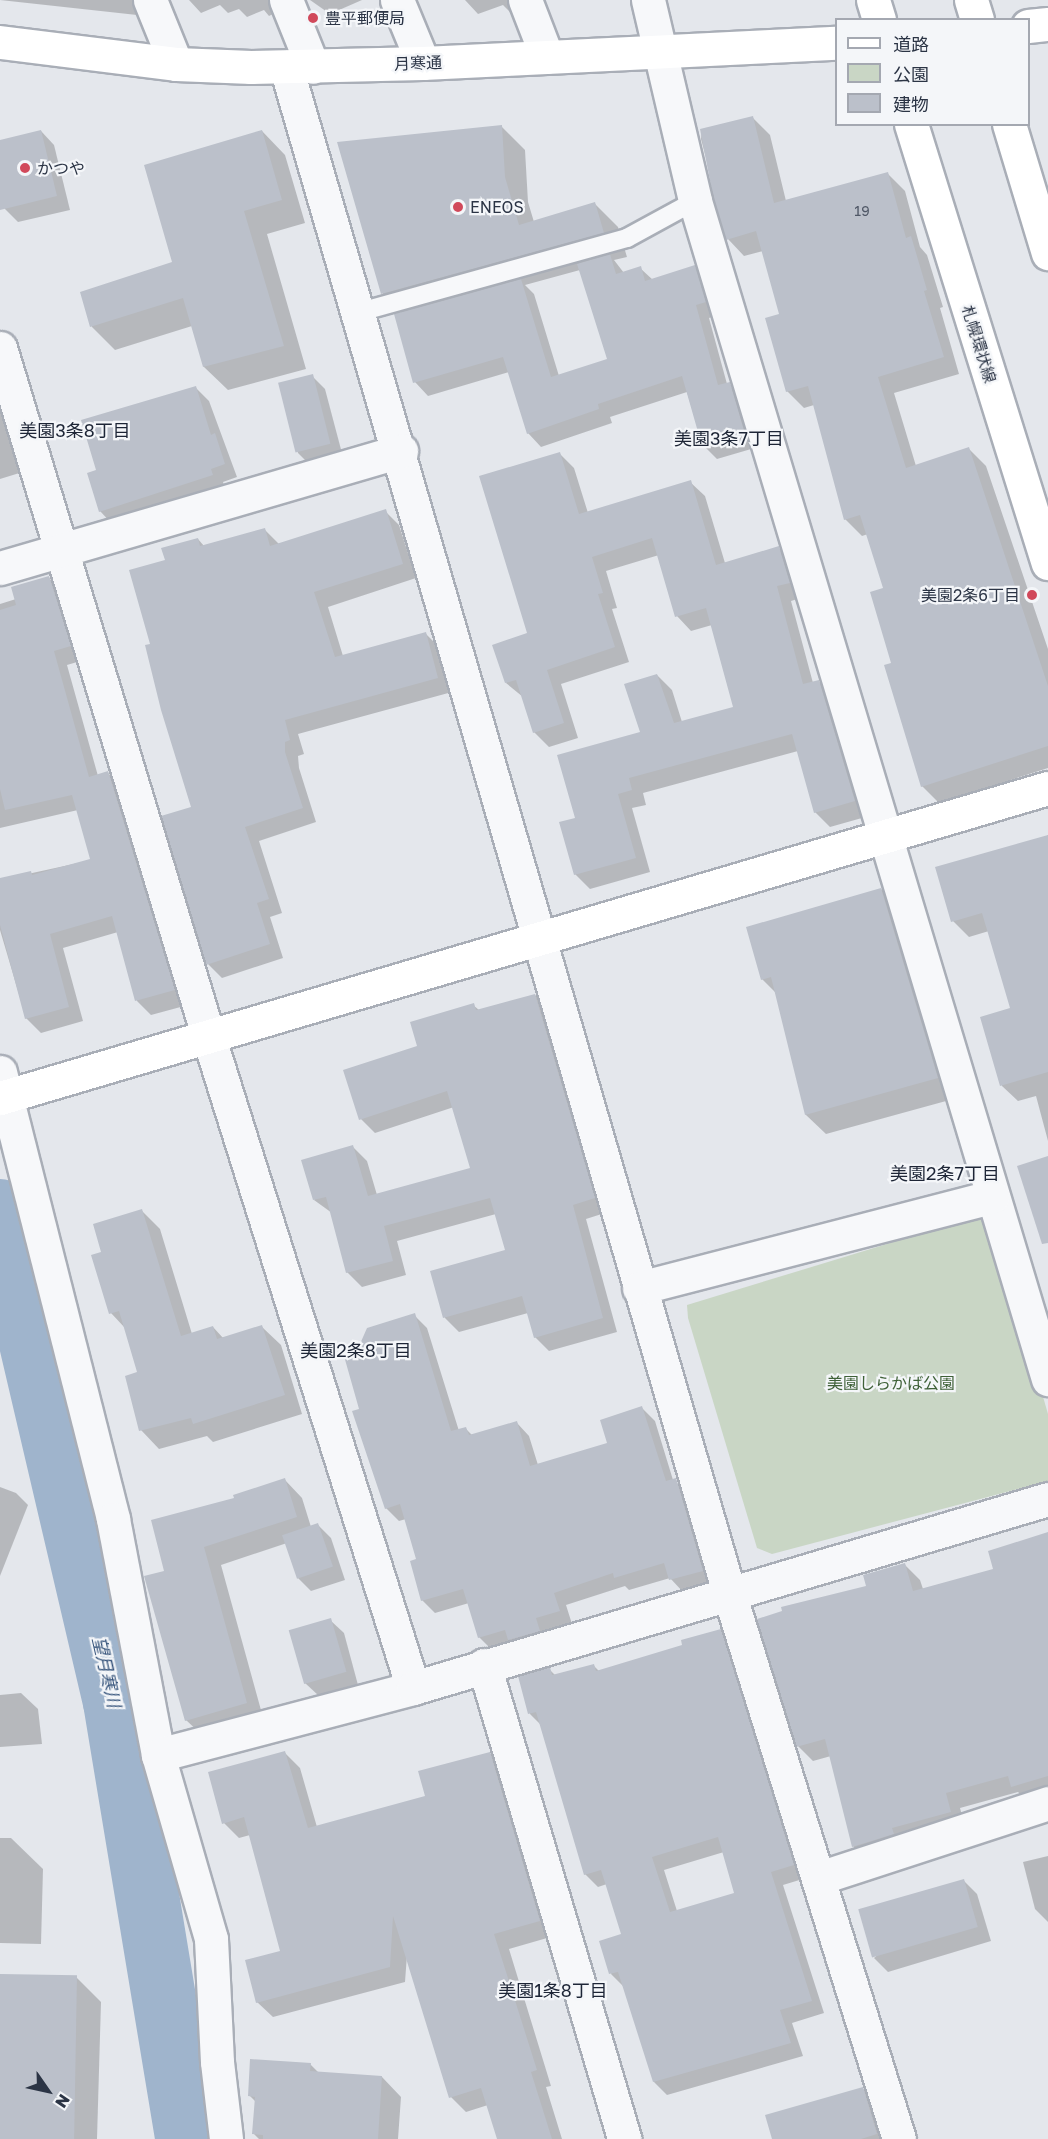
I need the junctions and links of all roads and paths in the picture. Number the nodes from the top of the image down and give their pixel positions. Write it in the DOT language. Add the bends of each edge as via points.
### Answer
graph roads {
  1 [pos="150,0"];
  2 [pos="286,0"];
  3 [pos="397,0"];
  4 [pos="525,0"];
  5 [pos="648,0"];
  6 [pos="873,0"];
  7 [pos="971,0"];
  8 [pos="878,18"];
  9 [pos="976,18"];
  10 [pos="1048,24"];
  11 [pos="1030,26"];
  12 [pos="0,42"];
  13 [pos="835,43"];
  14 [pos="661,52"];
  15 [pos="547,57"];
  16 [pos="423,63"];
  17 [pos="176,64"];
  18 [pos="299,67"];
  19 [pos="912,126"];
  20 [pos="1010,126"];
  21 [pos="695,201"];
  22 [pos="1048,253"];
  23 [pos="360,312"];
  24 [pos="0,348"];
  25 [pos="400,451"];
  26 [pos="58,549"];
  27 [pos="1048,563"];
  28 [pos="0,568"];
  29 [pos="1048,788"];
  30 [pos="885,837"];
  31 [pos="542,940"];
  32 [pos="208,1035"];
  33 [pos="3,1088"];
  34 [pos="992,1197"];
  35 [pos="639,1288"];
  36 [pos="1048,1379"];
  37 [pos="1048,1499"];
  38 [pos="729,1593"];
  39 [pos="484,1665"];
  40 [pos="413,1688"];
  41 [pos="158,1755"];
  42 [pos="1048,1803"];
  43 [pos="819,1878"];
  44 [pos="226,2139"];
  45 [pos="624,2139"];
  46 [pos="899,2139"];
  1 -- 17 [label="street"];
  2 -- 18 [label="street"];
  3 -- 16 [label="street"];
  4 -- 15 [label="street"];
  5 -- 14 [label="street"];
  6 -- 8 [label="main road"];
  7 -- 9 [label="main road"];
  10 -- 11 [label="main road"];
  12 -- 17 [label="main road, 月寒通"];
  13 -- 14 [label="main road, 月寒通"];
  14 -- 15 [label="main road, 月寒通"];
  14 -- 21 [label="street"];
  15 -- 16 [label="main road, 月寒通"];
  16 -- 18 [label="main road, 月寒通"];
  17 -- 18 [label="main road, 月寒通"];
  18 -- 23 [label="street"];
  19 -- 27 [label="main road, 札幌環状線"];
  20 -- 22 [label="main road"];
  21 -- 23 [label="lane" via="627,238"];
  21 -- 30 [label="street"];
  23 -- 25 [label="street"];
  24 -- 26 [label="street"];
  25 -- 26 [label="street"];
  25 -- 31 [label="street"];
  26 -- 28 [label="street"];
  26 -- 32 [label="street"];
  29 -- 30 [label="main road"];
  30 -- 31 [label="main road"];
  30 -- 34 [label="street"];
  31 -- 32 [label="main road"];
  31 -- 35 [label="street"];
  32 -- 33 [label="main road"];
  32 -- 40 [label="street"];
  33 -- 41 [label="street" via="113,1520"];
  34 -- 35 [label="street"];
  34 -- 36 [label="street"];
  35 -- 38 [label="street"];
  37 -- 38 [label="street"];
  38 -- 39 [label="street"];
  38 -- 43 [label="street"];
  39 -- 40 [label="street"];
  39 -- 45 [label="street"];
  40 -- 41 [label="street"];
  41 -- 44 [label="street" via="211,1939 217,2061"];
  42 -- 43 [label="street"];
  43 -- 46 [label="street"];
}
